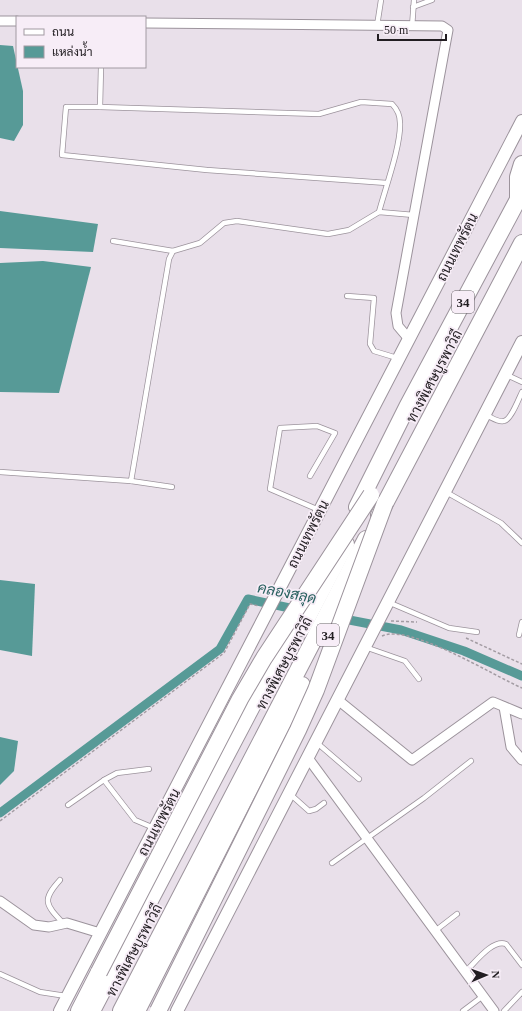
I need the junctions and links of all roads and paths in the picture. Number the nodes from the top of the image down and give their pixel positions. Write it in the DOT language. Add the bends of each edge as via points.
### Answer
graph roads {
  1 [pos="381,0"];
  2 [pos="414,0"];
  3 [pos="432,0"];
  4 [pos="413,7"];
  5 [pos="0,21"];
  6 [pos="16,21"];
  7 [pos="146,23"];
  8 [pos="377,26"];
  9 [pos="412,27"];
  10 [pos="101,68"];
  11 [pos="100,108"];
  12 [pos="522,121"];
  13 [pos="522,164"];
  14 [pos="387,183"];
  15 [pos="521,200"];
  16 [pos="379,212"];
  17 [pos="414,216"];
  18 [pos="113,241"];
  19 [pos="522,243"];
  20 [pos="173,251"];
  21 [pos="522,261"];
  22 [pos="347,296"];
  23 [pos="409,339"];
  24 [pos="522,342"];
  25 [pos="399,359"];
  26 [pos="505,374"];
  27 [pos="522,382"];
  28 [pos="522,392"];
  29 [pos="484,414"];
  30 [pos="0,472"];
  31 [pos="310,476"];
  32 [pos="131,481"];
  33 [pos="172,487"];
  34 [pos="444,491"];
  35 [pos="378,499"];
  36 [pos="320,511"];
  37 [pos="522,543"];
  38 [pos="388,602"];
  39 [pos="263,622"];
  40 [pos="522,622"];
  41 [pos="477,632"];
  42 [pos="519,635"];
  43 [pos="370,649"];
  44 [pos="419,679"];
  45 [pos="522,688"];
  46 [pos="338,700"];
  47 [pos="504,707"];
  48 [pos="522,714"];
  49 [pos="316,742"];
  50 [pos="308,758"];
  51 [pos="522,760"];
  52 [pos="472,761"];
  53 [pos="149,769"];
  54 [pos="359,779"];
  55 [pos="104,780"];
  56 [pos="290,794"];
  57 [pos="324,803"];
  58 [pos="68,806"];
  59 [pos="0,821"];
  60 [pos="155,829"];
  61 [pos="368,838"];
  62 [pos="332,863"];
  63 [pos="60,880"];
  64 [pos="0,901"];
  65 [pos="457,914"];
  66 [pos="63,923"];
  67 [pos="435,930"];
  68 [pos="100,933"];
  69 [pos="522,965"];
  70 [pos="465,972"];
  71 [pos="0,974"];
  72 [pos="522,992"];
  73 [pos="66,996"];
  74 [pos="482,996"];
  75 [pos="60,1011"];
  76 [pos="79,1011"];
  77 [pos="92,1011"];
  78 [pos="102,1011"];
  79 [pos="120,1011"];
  80 [pos="137,1011"];
  81 [pos="158,1011"];
  82 [pos="177,1011"];
  83 [pos="463,1011"];
  84 [pos="494,1011"];
  85 [pos="504,1011"];
  1 -- 8 [label="lane"];
  2 -- 4 [label="lane"];
  3 -- 4 [label="lane"];
  4 -- 9 [label="lane"];
  5 -- 6 [label="street"];
  7 -- 8 [label="street"];
  8 -- 9 [label="street"];
  9 -- 17 [label="street" via="442,26 449,33"];
  10 -- 11 [label="lane"];
  11 -- 14 [label="lane" via="319,114 361,102 392,104 397,110 400,123"];
  11 -- 14 [label="lane" via="66,107 62,155 207,170"];
  12 -- 23 [label="main road, ถนนเทพรัตน / 34"];
  13 -- 15 [label="highway" via="518,178"];
  14 -- 16 [label="lane"];
  15 -- 35 [label="highway, ทางพิเศษบูรพาวิถี"];
  15 -- 77 [label="highway, ถนนเทพรัตน / 34" via="407,407 363,497"];
  16 -- 17 [label="lane"];
  16 -- 20 [label="lane" via="349,230 328,234 237,221 224,223 200,244"];
  17 -- 23 [label="street" via="396,313 398,326"];
  18 -- 20 [label="lane"];
  19 -- 35 [label="highway, ทางพิเศษบูรพาวิถี"];
  20 -- 32 [label="lane" via="168,259"];
  21 -- 80 [label="highway, 34" via="393,507"];
  22 -- 25 [label="lane" via="374,298 370,344 374,351"];
  23 -- 25 [label="main road, ถนนเทพรัตน / 34"];
  24 -- 26 [label="main road"];
  25 -- 36 [label="main road, ถนนเทพรัตน / 34"];
  26 -- 27 [label="lane"];
  26 -- 29 [label="main road"];
  28 -- 29 [label="lane" via="509,418 504,421"];
  29 -- 34 [label="main road"];
  30 -- 32 [label="lane"];
  31 -- 36 [label="lane" via="335,433 317,426 280,428 270,489"];
  32 -- 33 [label="lane"];
  34 -- 37 [label="lane" via="501,523"];
  34 -- 38 [label="main road"];
  35 -- 76 [label="highway, bridge" via="264,658 244,692"];
  35 -- 78 [label="highway, ทางพิเศษบูรพาวิถี, bridge"];
  35 -- 79 [label="highway, ทางพิเศษบูรพาวิถี, bridge"];
  35 -- 81 [label="highway, bridge" via="316,690"];
  36 -- 39 [label="main road, ถนนเทพรัตน / 34"];
  38 -- 41 [label="lane" via="449,628"];
  38 -- 43 [label="main road" via="371,635"];
  39 -- 59 [label="path" via="260,606 250,604 224,653"];
  39 -- 60 [label="main road, ถนนเทพรัตน / 34"];
  40 -- 42 [label="lane"];
  43 -- 44 [label="lane" via="405,661"];
  43 -- 45 [label="path" via="385,635 419,639"];
  43 -- 46 [label="main road"];
  46 -- 47 [label="street" via="412,760 493,702"];
  46 -- 49 [label="main road"];
  47 -- 48 [label="street"];
  47 -- 51 [label="street" via="511,747"];
  49 -- 50 [label="main road"];
  49 -- 54 [label="lane"];
  50 -- 56 [label="main road"];
  50 -- 61 [label="street"];
  52 -- 61 [label="lane"];
  53 -- 55 [label="lane" via="118,773"];
  55 -- 58 [label="lane"];
  55 -- 60 [label="lane" via="135,820"];
  56 -- 57 [label="lane" via="309,811"];
  56 -- 82 [label="main road"];
  60 -- 68 [label="main road, ถนนเทพรัตน / 34"];
  61 -- 62 [label="lane"];
  61 -- 67 [label="street"];
  63 -- 66 [label="lane" via="47,898"];
  64 -- 66 [label="street" via="34,925 49,928"];
  65 -- 67 [label="lane"];
  66 -- 68 [label="street"];
  67 -- 70 [label="street"];
  68 -- 73 [label="main road, ถนนเทพรัตน / 34"];
  69 -- 70 [label="lane" via="502,942 495,944"];
  70 -- 74 [label="street"];
  71 -- 73 [label="lane" via="40,992"];
  72 -- 85 [label="lane"];
  73 -- 75 [label="main road, ถนนเทพรัตน / 34"];
  74 -- 83 [label="lane"];
  74 -- 84 [label="street"];
}
